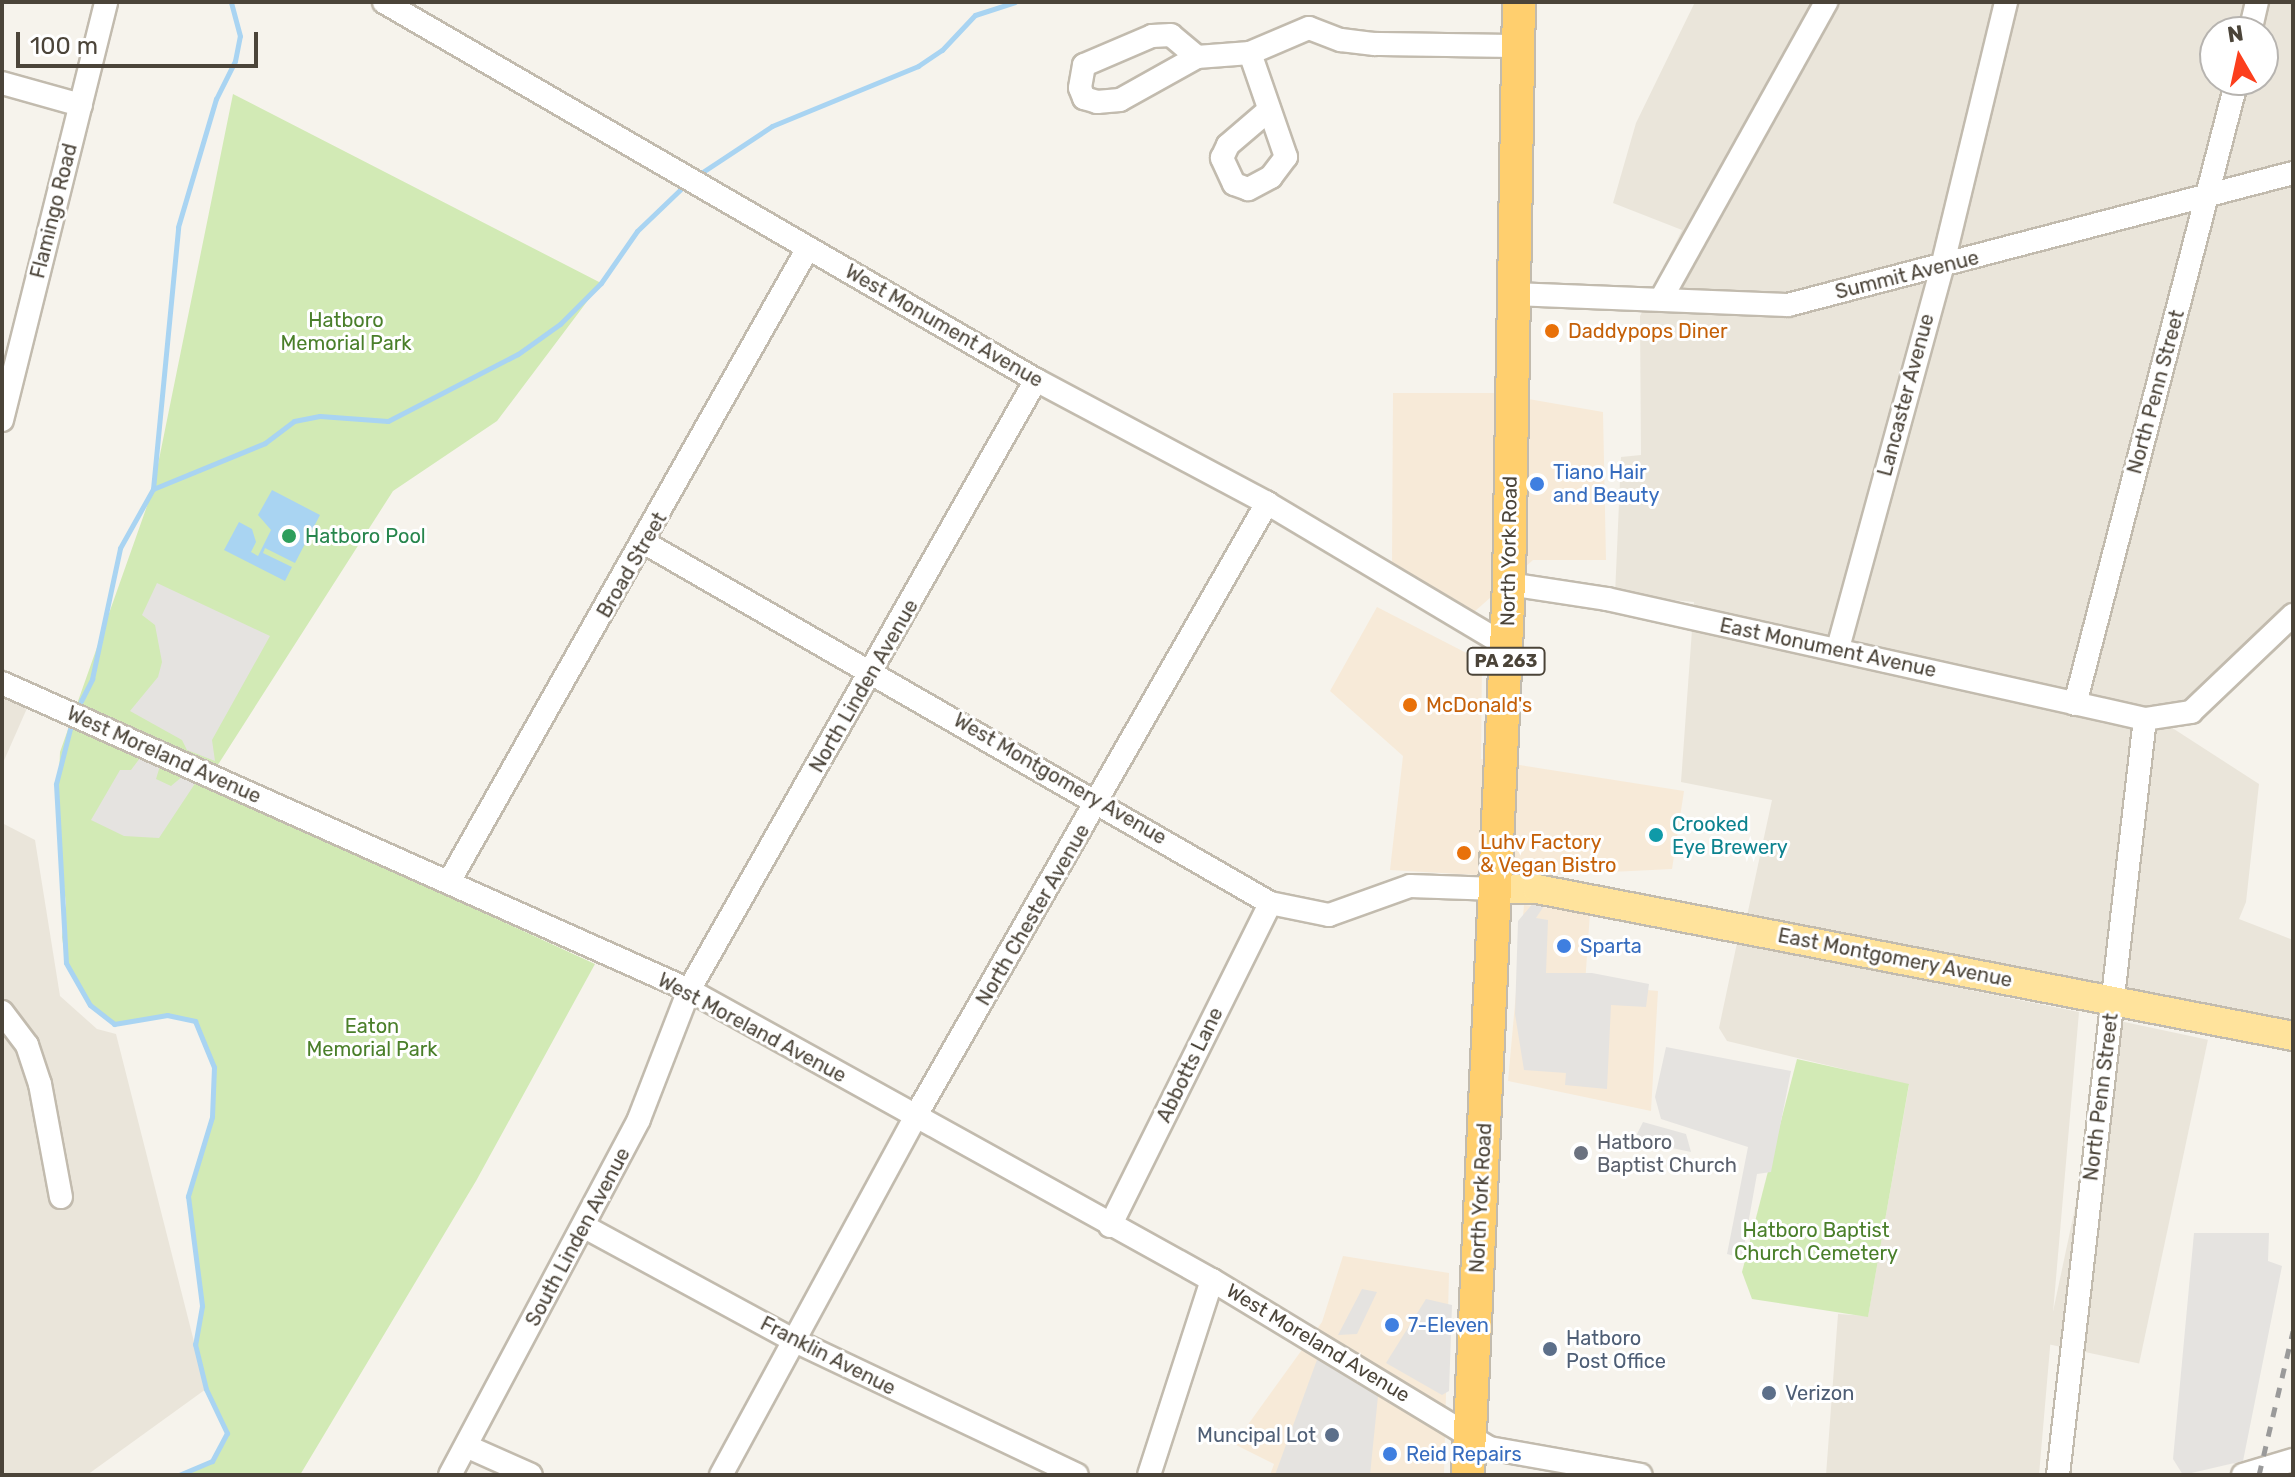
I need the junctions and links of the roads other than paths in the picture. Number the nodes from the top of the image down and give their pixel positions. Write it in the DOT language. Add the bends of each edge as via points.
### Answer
graph roads {
  1 [pos="106,2"];
  2 [pos="384,2"];
  3 [pos="1519,2"];
  4 [pos="1826,2"];
  5 [pos="2006,2"];
  6 [pos="1518,46"];
  7 [pos="1250,53"];
  8 [pos="1197,57"];
  9 [pos="2,83"];
  10 [pos="2233,96"];
  11 [pos="81,105"];
  12 [pos="1269,110"];
  13 [pos="2293,173"];
  14 [pos="2207,195"];
  15 [pos="808,248"];
  16 [pos="1942,267"];
  17 [pos="1512,294"];
  18 [pos="1661,299"];
  19 [pos="9,363"];
  20 [pos="1036,380"];
  21 [pos="2,420"];
  22 [pos="1267,503"];
  23 [pos="645,543"];
  24 [pos="1509,584"];
  25 [pos="2293,615"];
  26 [pos="1507,646"];
  27 [pos="1838,648"];
  28 [pos="874,671"];
  29 [pos="2,683"];
  30 [pos="2075,704"];
  31 [pos="2145,719"];
  32 [pos="1099,802"];
  33 [pos="450,880"];
  34 [pos="1497,889"];
  35 [pos="1270,903"];
  36 [pos="689,990"];
  37 [pos="2113,1000"];
  38 [pos="2,1012"];
  39 [pos="2293,1036"];
  40 [pos="915,1117"];
  41 [pos="61,1197"];
  42 [pos="1110,1226"];
  43 [pos="585,1227"];
  44 [pos="1212,1280"];
  45 [pos="793,1340"];
  46 [pos="1469,1435"];
  47 [pos="466,1446"];
  48 [pos="2293,1460"];
  49 [pos="450,1475"];
  50 [pos="531,1475"];
  51 [pos="721,1475"];
  52 [pos="1077,1475"];
  53 [pos="1149,1475"];
  54 [pos="1468,1475"];
  55 [pos="1641,1475"];
  56 [pos="2058,1475"];
  57 [pos="2243,1475"];
  1 -- 11 [label="street, Flamingo Road"];
  2 -- 15 [label="street, West Monument Avenue"];
  3 -- 6 [label="highway, North York Road / PA 263"];
  4 -- 18 [label="street"];
  5 -- 16 [label="street, Lancaster Avenue"];
  6 -- 7 [label="street" via="1375,44 1309,28"];
  6 -- 17 [label="highway, North York Road / PA 263"];
  7 -- 8 [label="street"];
  7 -- 12 [label="street"];
  8 -- 8 [label="street" via="1120,100 1097,102 1084,98 1080,88 1084,65 1152,36 1171,35"];
  9 -- 11 [label="street"];
  10 -- 14 [label="street, North Penn Street"];
  11 -- 19 [label="street, Flamingo Road"];
  13 -- 14 [label="street, Summit Avenue"];
  14 -- 16 [label="street, Summit Avenue"];
  14 -- 30 [label="street, North Penn Street"];
  15 -- 20 [label="street, West Monument Avenue"];
  15 -- 23 [label="street, Broad Street"];
  16 -- 18 [label="street, Summit Avenue" via="1788,305"];
  16 -- 27 [label="street, Lancaster Avenue"];
  17 -- 18 [label="street, Summit Avenue"];
  17 -- 24 [label="highway, North York Road / PA 263"];
  19 -- 21 [label="street, Flamingo Road"];
  20 -- 22 [label="street, West Monument Avenue"];
  20 -- 28 [label="street, North Linden Avenue"];
  22 -- 26 [label="street, West Monument Avenue"];
  22 -- 32 [label="street, North Chester Avenue"];
  23 -- 28 [label="street, West Montgomery Avenue"];
  23 -- 33 [label="street, Broad Street"];
  24 -- 26 [label="highway, North York Road / PA 263"];
  24 -- 27 [label="street, East Monument Avenue" via="1573,592"];
  25 -- 31 [label="street" via="2191,712"];
  26 -- 34 [label="highway, North York Road / PA 263"];
  27 -- 30 [label="street, East Monument Avenue"];
  28 -- 32 [label="street, West Montgomery Avenue"];
  28 -- 36 [label="street, North Linden Avenue"];
  29 -- 33 [label="street, West Moreland Avenue"];
  30 -- 31 [label="street, East Monument Avenue"];
  31 -- 37 [label="street, North Penn Street"];
  32 -- 35 [label="street, West Montgomery Avenue"];
  32 -- 40 [label="street, North Chester Avenue"];
  33 -- 36 [label="street, West Moreland Avenue"];
  34 -- 35 [label="street, West Montgomery Avenue" via="1397,888 1329,915"];
  34 -- 37 [label="main road, East Montgomery Avenue" via="1537,889"];
  34 -- 46 [label="highway, North York Road / PA 263"];
  35 -- 42 [label="street, Abbotts Lane"];
  36 -- 40 [label="street, West Moreland Avenue"];
  36 -- 43 [label="street, South Linden Avenue" via="639,1119"];
  37 -- 39 [label="main road, East Montgomery Avenue"];
  37 -- 56 [label="street, North Penn Street"];
  38 -- 41 [label="street" via="15,1025 37,1073"];
  40 -- 42 [label="street, West Moreland Avenue"];
  40 -- 45 [label="street, North Chester Avenue"];
  42 -- 44 [label="street, West Moreland Avenue"];
  43 -- 45 [label="street, Franklin Avenue"];
  43 -- 47 [label="street, South Linden Avenue"];
  44 -- 46 [label="street, West Moreland Avenue"];
  44 -- 53 [label="street"];
  45 -- 51 [label="street, North Chester Avenue"];
  45 -- 52 [label="street, Franklin Avenue"];
  46 -- 54 [label="highway, PA 263"];
  46 -- 55 [label="street, West Moreland Avenue" via="1489,1448"];
  47 -- 49 [label="street, South Linden Avenue"];
  47 -- 50 [label="street"];
  48 -- 57 [label="street"];
}
